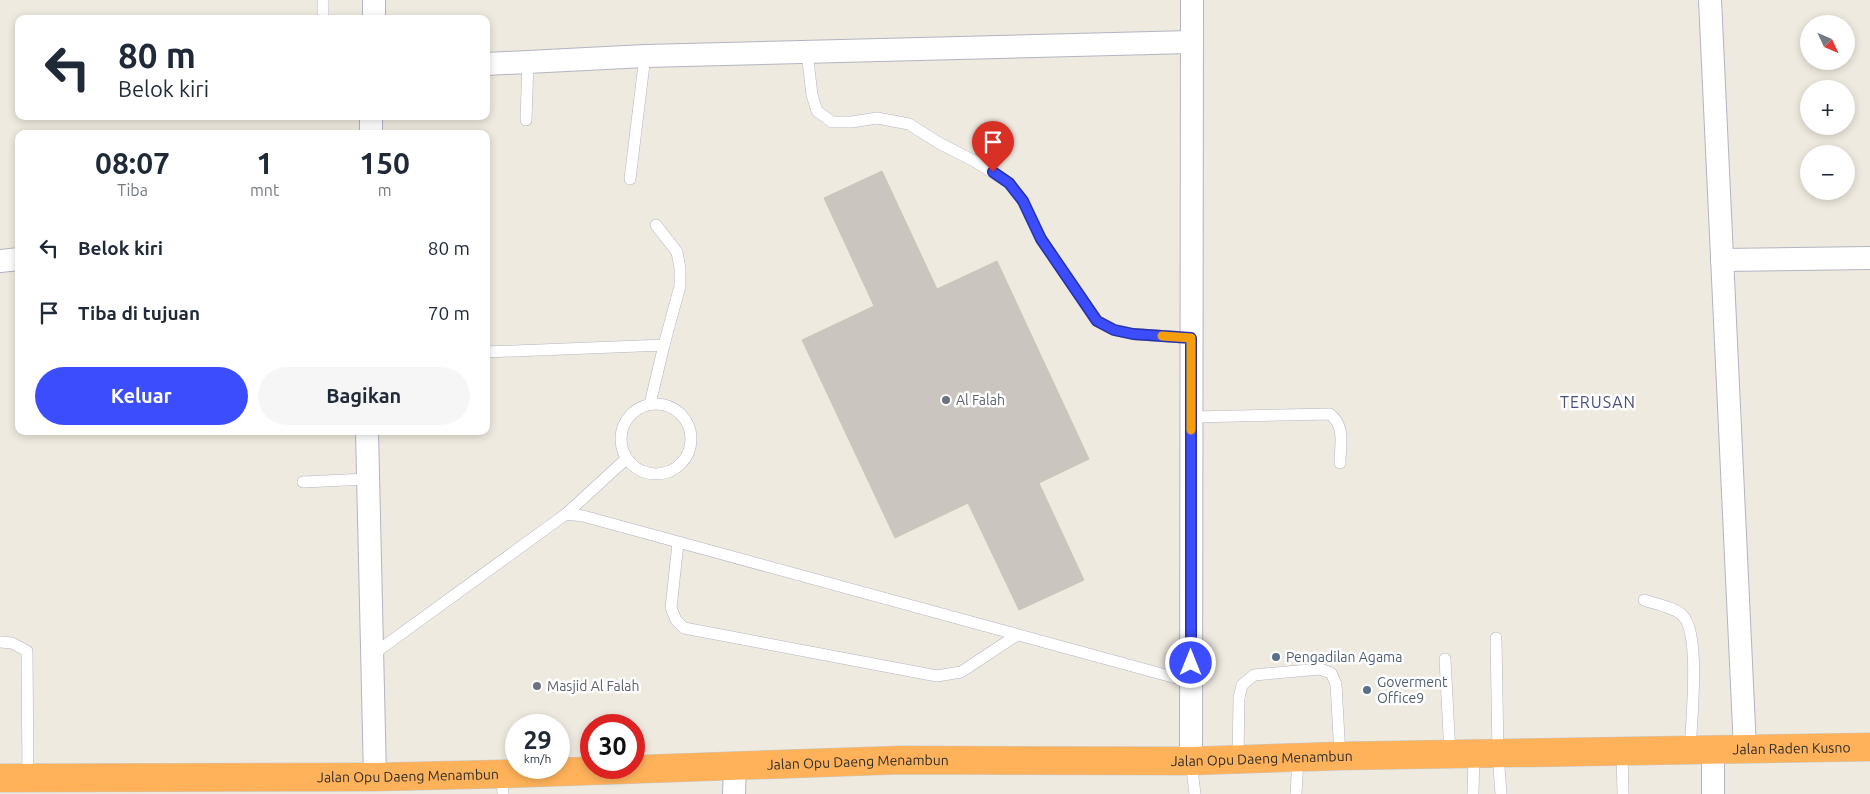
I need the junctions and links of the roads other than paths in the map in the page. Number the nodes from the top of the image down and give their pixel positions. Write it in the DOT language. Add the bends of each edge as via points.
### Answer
graph roads {
  1 [pos="323,0"];
  2 [pos="374,0"];
  3 [pos="1192,0"];
  4 [pos="1710,0"];
  5 [pos="324,15"];
  6 [pos="374,15"];
  7 [pos="1192,42"];
  8 [pos="807,52"];
  9 [pos="644,56"];
  10 [pos="528,62"];
  11 [pos="490,64"];
  12 [pos="526,120"];
  13 [pos="630,179"];
  14 [pos="656,225"];
  15 [pos="1870,258"];
  16 [pos="15,259"];
  17 [pos="1722,260"];
  18 [pos="0,261"];
  19 [pos="1191,338"];
  20 [pos="664,345"];
  21 [pos="490,352"];
  22 [pos="650,404"];
  23 [pos="1192,417"];
  24 [pos="367,435"];
  25 [pos="626,459"];
  26 [pos="1340,463"];
  27 [pos="367,479"];
  28 [pos="303,482"];
  29 [pos="566,514"];
  30 [pos="678,543"];
  31 [pos="1644,600"];
  32 [pos="1017,635"];
  33 [pos="1496,638"];
  34 [pos="0,642"];
  35 [pos="372,654"];
  36 [pos="1445,658"];
  37 [pos="1191,682"];
  38 [pos="1870,747"];
  39 [pos="1745,749"];
  40 [pos="1702,751"];
  41 [pos="1622,752"];
  42 [pos="1474,754"];
  43 [pos="1340,756"];
  44 [pos="1298,758"];
  45 [pos="1238,759"];
  46 [pos="1191,761"];
  47 [pos="735,766"];
  48 [pos="10,780"];
  49 [pos="361,780"];
  50 [pos="502,784"];
  51 [pos="249,786"];
  52 [pos="734,794"];
  53 [pos="1195,794"];
  54 [pos="1296,794"];
  55 [pos="1473,794"];
  56 [pos="1501,794"];
  57 [pos="1623,794"];
  58 [pos="1713,794"];
  1 -- 5 [label="lane"];
  2 -- 6 [label="street"];
  3 -- 7 [label="street"];
  4 -- 17 [label="street"];
  7 -- 8 [label="street"];
  7 -- 19 [label="street"];
  8 -- 9 [label="street"];
  8 -- 19 [label="lane" via="817,111 832,122 877,118 909,124 1009,183 1023,201 1041,239 1097,321 1114,330 1133,334"];
  9 -- 10 [label="street"];
  9 -- 13 [label="lane"];
  10 -- 11 [label="street"];
  10 -- 12 [label="lane"];
  14 -- 20 [label="lane" via="677,252 680,268 680,286"];
  15 -- 17 [label="street"];
  16 -- 18 [label="street"];
  17 -- 39 [label="street"];
  19 -- 23 [label="street"];
  20 -- 21 [label="lane"];
  20 -- 22 [label="lane"];
  22 -- 25 [label="lane" via="644,404 627,416 620,435"];
  22 -- 25 [label="lane" via="665,404 682,414 692,432 690,453 676,469 657,475 637,471"];
  23 -- 26 [label="lane" via="1330,414 1337,420 1341,431"];
  23 -- 37 [label="street"];
  24 -- 27 [label="street"];
  25 -- 29 [label="lane"];
  27 -- 28 [label="lane"];
  27 -- 35 [label="street"];
  29 -- 30 [label="lane"];
  29 -- 35 [label="lane"];
  30 -- 32 [label="lane"];
  30 -- 32 [label="lane" via="670,608 684,628 937,676 961,672"];
  31 -- 40 [label="lane" via="1683,615 1688,623 1694,651"];
  32 -- 37 [label="lane"];
  33 -- 42 [label="lane"];
  34 -- 48 [label="lane" via="12,643 27,651"];
  35 -- 49 [label="street"];
  36 -- 42 [label="lane"];
  37 -- 46 [label="street"];
  38 -- 39 [label="highway, Jalan Raden Kusno"];
  39 -- 40 [label="highway, Jalan Raden Kusno"];
  40 -- 41 [label="highway, Jalan Opu Daeng Menambun"];
  40 -- 58 [label="street"];
  41 -- 42 [label="highway, Jalan Opu Daeng Menambun"];
  41 -- 57 [label="lane"];
  42 -- 43 [label="highway, Jalan Opu Daeng Menambun"];
  42 -- 55 [label="lane"];
  42 -- 56 [label="lane"];
  43 -- 44 [label="highway, Jalan Opu Daeng Menambun"];
  43 -- 45 [label="lane" via="1336,684 1331,673 1320,669 1254,675 1242,685"];
  44 -- 45 [label="highway, Jalan Opu Daeng Menambun"];
  44 -- 54 [label="lane"];
  45 -- 46 [label="highway, Jalan Opu Daeng Menambun"];
  46 -- 47 [label="highway, Jalan Opu Daeng Menambun" via="901,760"];
  46 -- 53 [label="lane"];
  47 -- 50 [label="highway, Jalan Opu Daeng Menambun"];
  47 -- 52 [label="street"];
  48 -- 51 [label="highway, Jalan Opu Daeng Menambun"];
  49 -- 50 [label="highway, Jalan Opu Daeng Menambun"];
  49 -- 51 [label="highway, Jalan Opu Daeng Menambun"];
}
